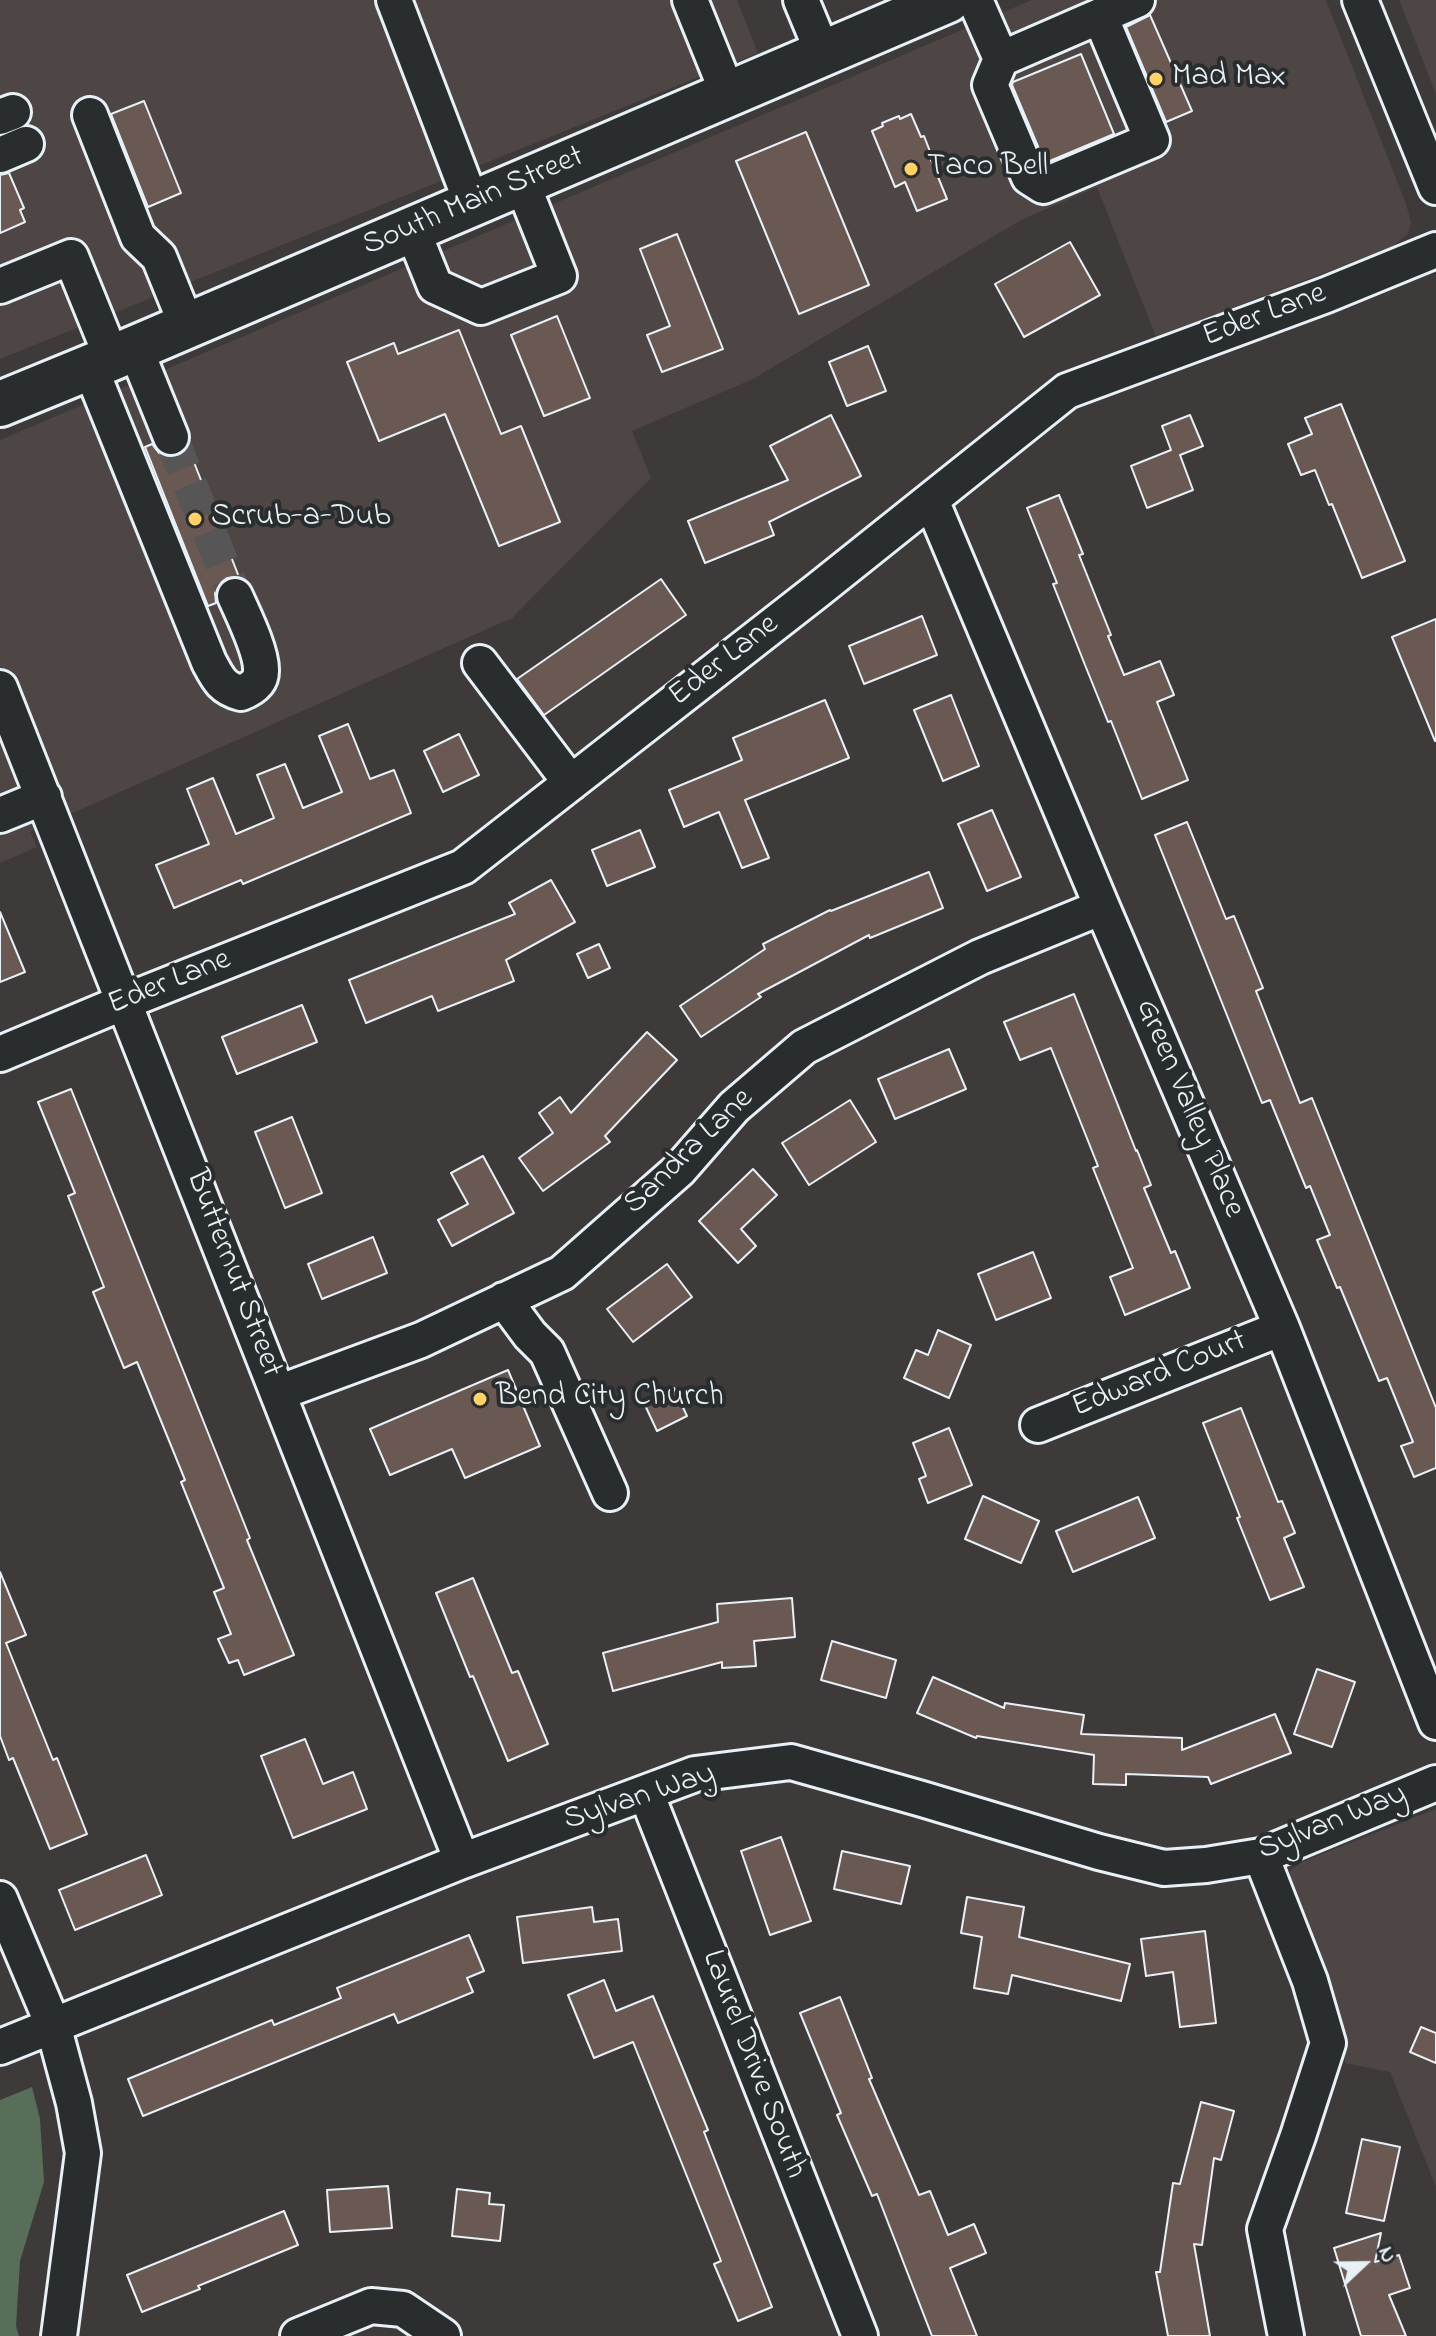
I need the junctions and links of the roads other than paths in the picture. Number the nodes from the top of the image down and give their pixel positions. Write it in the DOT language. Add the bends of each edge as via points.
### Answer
graph roads {
  1 [pos="394,0"];
  2 [pos="690,0"];
  3 [pos="801,0"];
  4 [pos="948,0"];
  5 [pos="975,0"];
  6 [pos="1137,0"];
  7 [pos="1360,0"];
  8 [pos="1100,16"];
  9 [pos="823,53"];
  10 [pos="1001,59"];
  11 [pos="728,94"];
  12 [pos="90,115"];
  13 [pos="522,183"];
  14 [pos="1436,187"];
  15 [pos="472,204"];
  16 [pos="412,229"];
  17 [pos="1436,250"];
  18 [pos="0,286"];
  19 [pos="187,326"];
  20 [pos="113,358"];
  21 [pos="0,404"];
  22 [pos="171,437"];
  23 [pos="931,500"];
  24 [pos="235,596"];
  25 [pos="480,663"];
  26 [pos="0,688"];
  27 [pos="571,783"];
  28 [pos="44,797"];
  29 [pos="0,815"];
  30 [pos="1102,907"];
  31 [pos="124,1002"];
  32 [pos="0,1054"];
  33 [pos="504,1300"];
  34 [pos="1282,1328"];
  35 [pos="278,1393"];
  36 [pos="1038,1425"];
  37 [pos="610,1493"];
  38 [pos="1436,1722"];
  39 [pos="1436,1783"];
  40 [pos="646,1793"];
  41 [pos="1261,1856"];
  42 [pos="462,1861"];
  43 [pos="0,1899"];
  44 [pos="53,2025"];
  45 [pos="0,2047"];
  46 [pos="59,2336"];
  47 [pos="298,2336"];
  48 [pos="443,2336"];
  49 [pos="860,2336"];
  50 [pos="1286,2336"];
  1 -- 15 [label="street"];
  2 -- 11 [label="street"];
  3 -- 9 [label="street"];
  4 -- 9 [label="main road, South Main Street"];
  5 -- 10 [label="street"];
  6 -- 8 [label="street"];
  7 -- 14 [label="street"];
  8 -- 10 [label="street"];
  8 -- 10 [label="street" via="1152,140 1043,186 1029,177 990,85"];
  9 -- 11 [label="main road, South Main Street"];
  11 -- 13 [label="main road, South Main Street"];
  12 -- 19 [label="street" via="138,237 159,257"];
  13 -- 15 [label="main road, South Main Street"];
  13 -- 16 [label="street" via="559,276 481,307 435,286"];
  15 -- 16 [label="main road, South Main Street"];
  16 -- 19 [label="main road, South Main Street"];
  17 -- 23 [label="street, Eder Lane" via="1067,391"];
  18 -- 20 [label="street" via="71,257"];
  19 -- 20 [label="main road, South Main Street"];
  20 -- 21 [label="main road, South Main Street"];
  20 -- 22 [label="street"];
  20 -- 24 [label="street" via="189,615 217,677 241,693 255,687 262,673"];
  23 -- 27 [label="street, Eder Lane"];
  23 -- 30 [label="street, Green Valley Place"];
  25 -- 27 [label="street"];
  26 -- 28 [label="street, Butternut Street"];
  27 -- 31 [label="street, Eder Lane" via="463,867"];
  28 -- 29 [label="street"];
  28 -- 31 [label="street, Butternut Street"];
  30 -- 33 [label="street, Sandra Lane" via="980,957 804,1047 734,1107 679,1170 562,1273"];
  30 -- 34 [label="street, Green Valley Place"];
  31 -- 32 [label="street, Eder Lane"];
  31 -- 35 [label="street, Butternut Street"];
  33 -- 35 [label="street, Sandra Lane" via="421,1340"];
  33 -- 37 [label="street" via="547,1352"];
  34 -- 36 [label="street, Edward Court"];
  34 -- 38 [label="street, Green Valley Place"];
  35 -- 42 [label="street, Butternut Street"];
  39 -- 41 [label="street, Sylvan Way"];
  40 -- 41 [label="street, Sylvan Way" via="695,1774 791,1762 1164,1868"];
  40 -- 42 [label="street, Sylvan Way"];
  40 -- 49 [label="street, Laurel Drive South"];
  41 -- 50 [label="street" via="1328,2043 1265,2229"];
  42 -- 44 [label="street, Sylvan Way"];
  43 -- 44 [label="street"];
  44 -- 45 [label="street, Sylvan Way"];
  44 -- 46 [label="street" via="83,2153"];
  47 -- 48 [label="street" via="371,2306 403,2309"];
}
